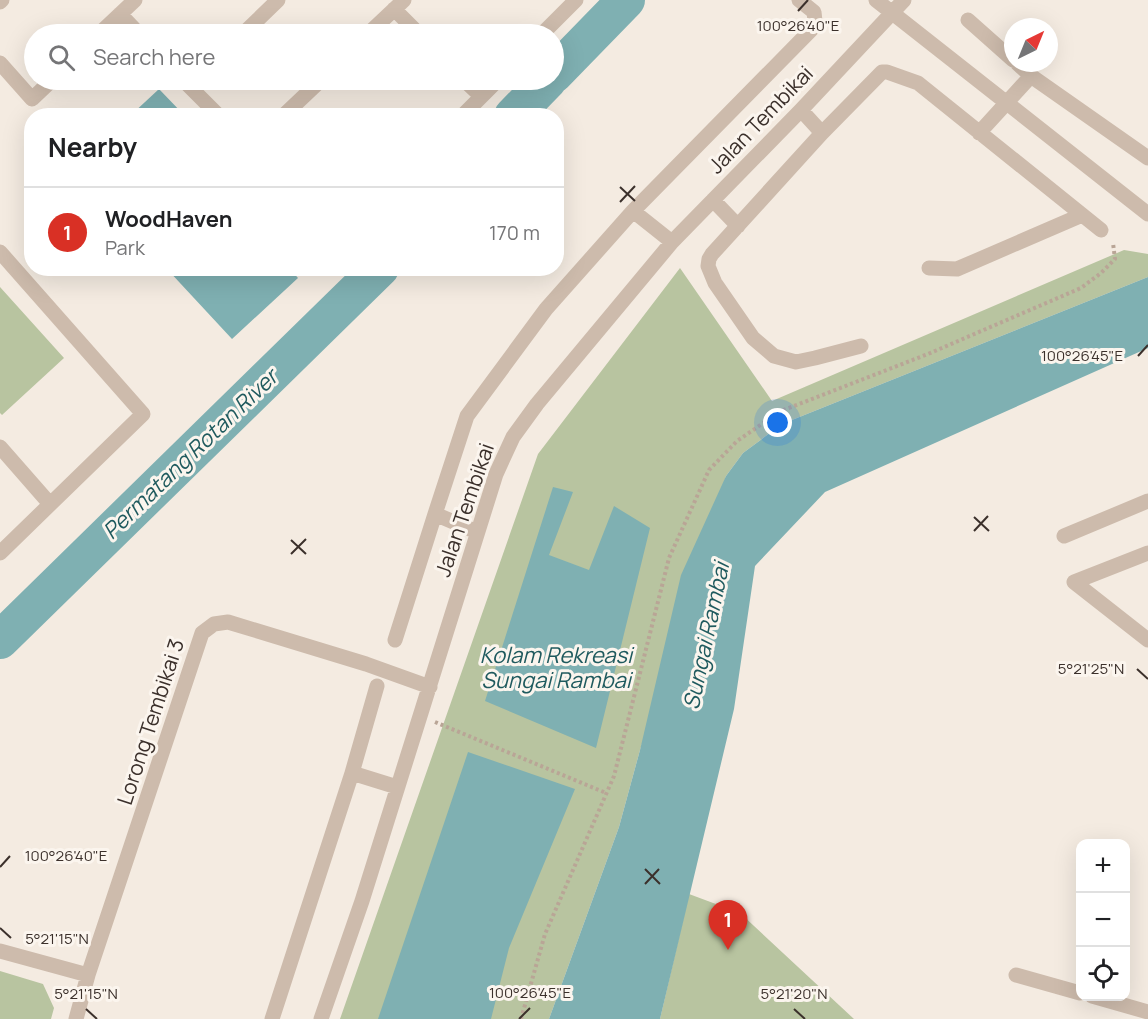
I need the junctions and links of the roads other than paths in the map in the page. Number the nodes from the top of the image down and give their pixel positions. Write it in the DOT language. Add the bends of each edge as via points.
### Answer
graph roads {
  1 [pos="135,0"];
  2 [pos="278,0"];
  3 [pos="576,0"];
  4 [pos="800,0"];
  5 [pos="876,0"];
  6 [pos="904,0"];
  7 [pos="399,5"];
  8 [pos="892,12"];
  9 [pos="120,15"];
  10 [pos="968,20"];
  11 [pos="110,24"];
  12 [pos="129,24"];
  13 [pos="253,24"];
  14 [pos="379,24"];
  15 [pos="412,24"];
  16 [pos="552,24"];
  17 [pos="1004,52"];
  18 [pos="0,63"];
  19 [pos="1027,72"];
  20 [pos="1031,76"];
  21 [pos="24,90"];
  22 [pos="24,90"];
  23 [pos="41,90"];
  24 [pos="197,90"];
  25 [pos="310,90"];
  26 [pos="475,90"];
  27 [pos="487,90"];
  28 [pos="481,96"];
  29 [pos="1007,103"];
  30 [pos="212,108"];
  31 [pos="291,108"];
  32 [pos="470,108"];
  33 [pos="801,110"];
  34 [pos="822,133"];
  35 [pos="979,133"];
  36 [pos="1148,158"];
  37 [pos="713,200"];
  38 [pos="633,211"];
  39 [pos="1082,214"];
  40 [pos="1148,214"];
  41 [pos="738,226"];
  42 [pos="1101,230"];
  43 [pos="672,242"];
  44 [pos="0,252"];
  45 [pos="929,268"];
  46 [pos="861,346"];
  47 [pos="0,447"];
  48 [pos="1148,501"];
  49 [pos="50,504"];
  50 [pos="435,514"];
  51 [pos="477,532"];
  52 [pos="1064,536"];
  53 [pos="0,553"];
  54 [pos="1148,554"];
  55 [pos="395,640"];
  56 [pos="1148,640"];
  57 [pos="377,686"];
  58 [pos="430,687"];
  59 [pos="352,773"];
  60 [pos="397,787"];
  61 [pos="0,951"];
  62 [pos="88,975"];
  63 [pos="1016,975"];
  64 [pos="1076,992"];
  65 [pos="1110,1001"];
  66 [pos="1148,1012"];
  67 [pos="76,1019"];
  68 [pos="272,1019"];
  69 [pos="321,1019"];
  1 -- 9 [label="street"];
  2 -- 13 [label="street"];
  3 -- 16 [label="street"];
  4 -- 38 [label="street" via="814,12 812,30"];
  5 -- 8 [label="street"];
  6 -- 8 [label="street, Jalan Tembikai"];
  7 -- 14 [label="street"];
  7 -- 15 [label="street"];
  8 -- 29 [label="street"];
  8 -- 33 [label="street, Jalan Tembikai"];
  9 -- 11 [label="street"];
  9 -- 12 [label="street"];
  10 -- 17 [label="street"];
  18 -- 21 [label="street"];
  19 -- 20 [label="street"];
  20 -- 29 [label="street"];
  20 -- 36 [label="street"];
  22 -- 23 [label="street" via="32,99"];
  24 -- 30 [label="street"];
  25 -- 31 [label="street"];
  26 -- 28 [label="street"];
  27 -- 28 [label="street"];
  28 -- 32 [label="street"];
  29 -- 35 [label="street"];
  29 -- 40 [label="street"];
  33 -- 34 [label="street"];
  33 -- 37 [label="street, Jalan Tembikai"];
  34 -- 35 [label="street" via="882,72 918,83"];
  34 -- 41 [label="street"];
  35 -- 39 [label="street"];
  37 -- 41 [label="street"];
  37 -- 43 [label="street, Jalan Tembikai"];
  38 -- 43 [label="street"];
  38 -- 50 [label="street" via="546,309 467,416"];
  39 -- 42 [label="street"];
  39 -- 45 [label="street" via="957,269"];
  41 -- 46 [label="street" via="708,259 708,266 715,283 753,338 774,356 796,362"];
  43 -- 51 [label="street, Jalan Tembikai" via="513,437"];
  44 -- 49 [label="street" via="143,414"];
  47 -- 49 [label="street"];
  48 -- 52 [label="street"];
  49 -- 53 [label="street"];
  50 -- 51 [label="street"];
  50 -- 55 [label="street"];
  51 -- 58 [label="street, Jalan Tembikai"];
  54 -- 56 [label="street" via="1074,582"];
  57 -- 59 [label="street"];
  58 -- 60 [label="street, Jalan Tembikai"];
  58 -- 62 [label="street, Lorong Tembikai 3" via="228,622 214,624 202,633"];
  59 -- 60 [label="street"];
  59 -- 68 [label="street"];
  60 -- 69 [label="street, Jalan Tembikai"];
  61 -- 62 [label="street"];
  62 -- 67 [label="street, Lorong Tembikai 3"];
  63 -- 64 [label="street"];
  65 -- 66 [label="street"];
}
